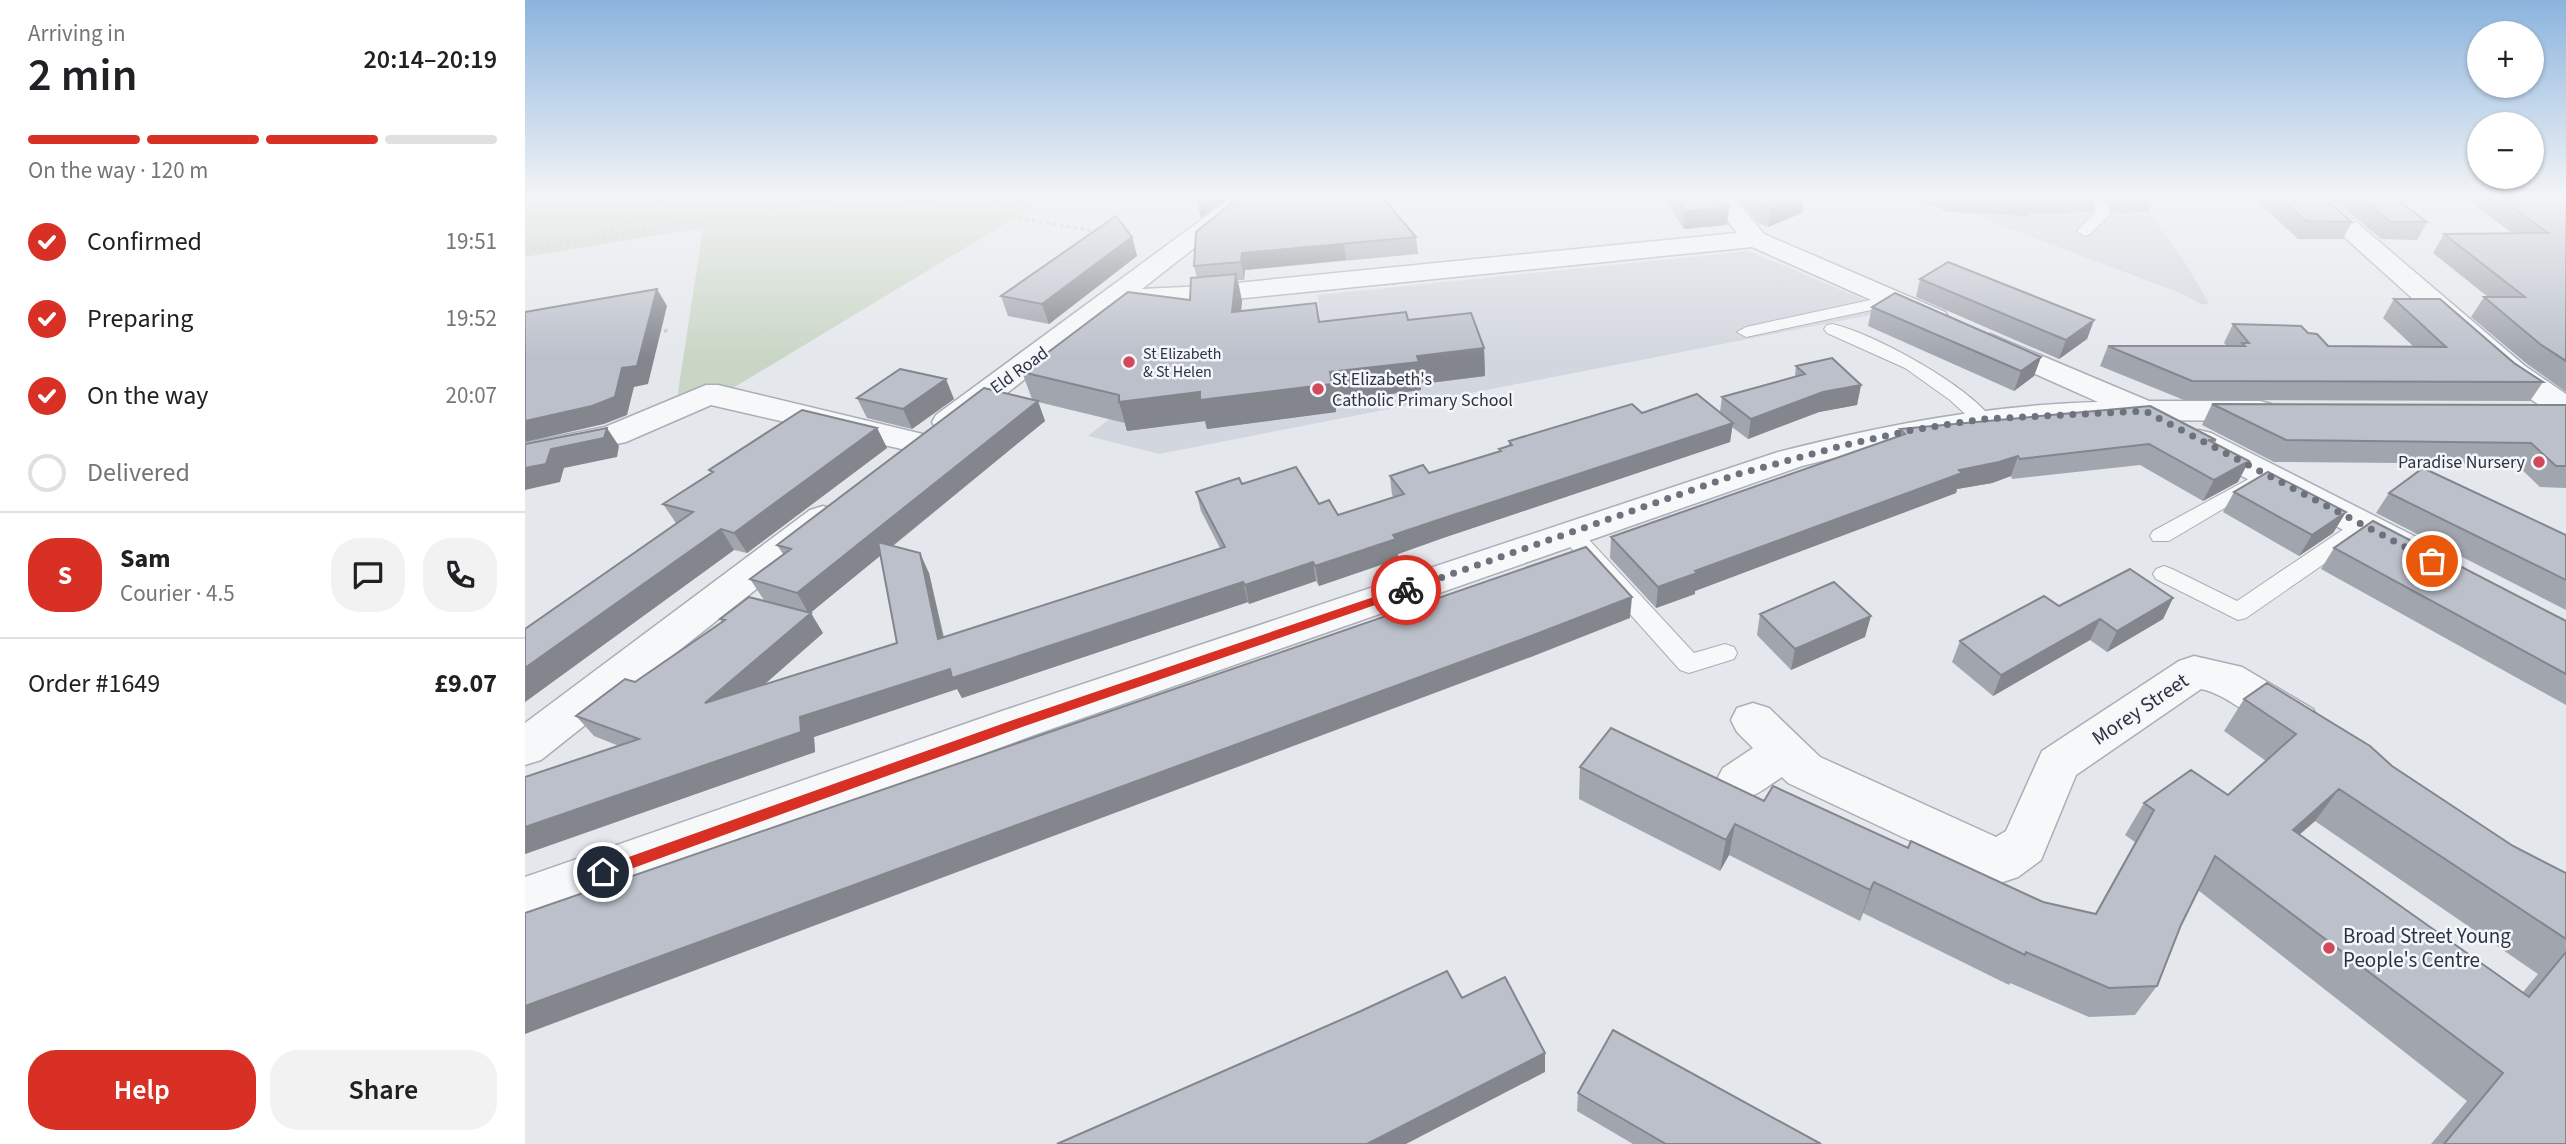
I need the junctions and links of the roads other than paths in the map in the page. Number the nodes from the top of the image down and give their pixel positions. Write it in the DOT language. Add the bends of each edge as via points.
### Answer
graph roads {
  1 [pos="1177,251"];
  2 [pos="1631,251"];
  3 [pos="1783,251"];
  4 [pos="2374,251"];
  5 [pos="1115,299"];
  6 [pos="1893,300"];
  7 [pos="1833,329"];
  8 [pos="1746,332"];
  9 [pos="2566,409"];
  10 [pos="2145,411"];
  11 [pos="2284,411"];
  12 [pos="2514,413"];
  13 [pos="2566,414"];
  14 [pos="1983,419"];
  15 [pos="919,443"];
  16 [pos="525,453"];
  17 [pos="886,468"];
  18 [pos="2267,475"];
  19 [pos="842,502"];
  20 [pos="2365,526"];
  21 [pos="1571,534"];
  22 [pos="2161,536"];
  23 [pos="2448,569"];
  24 [pos="2164,574"];
  25 [pos="1725,653"];
  26 [pos="2327,740"];
  27 [pos="525,747"];
  28 [pos="1739,780"];
  29 [pos="525,900"];
  1 -- 5 [label="street, Eld Road"];
  2 -- 5 [label="street"];
  3 -- 6 [label="street"];
  4 -- 9 [label="street" via="2514,373"];
  5 -- 15 [label="street, Eld Road"];
  6 -- 8 [label="lane"];
  6 -- 10 [label="street"];
  7 -- 14 [label="lane" via="1911,364"];
  10 -- 11 [label="street"];
  10 -- 14 [label="street"];
  10 -- 18 [label="street"];
  12 -- 13 [label="street"];
  14 -- 21 [label="street" via="1912,430 1790,459"];
  15 -- 16 [label="street" via="706,395 614,435"];
  15 -- 17 [label="street, Eld Road"];
  18 -- 20 [label="street"];
  18 -- 22 [label="lane"];
  19 -- 27 [label="street"];
  20 -- 23 [label="street"];
  20 -- 24 [label="lane" via="2238,612"];
  21 -- 25 [label="lane" via="1689,664"];
  21 -- 29 [label="street" via="1018,723"];
  26 -- 28 [label="street, Morey Street" via="2227,678 2194,673 2058,764 2024,845 2000,862 1804,770 1769,735"];
}
